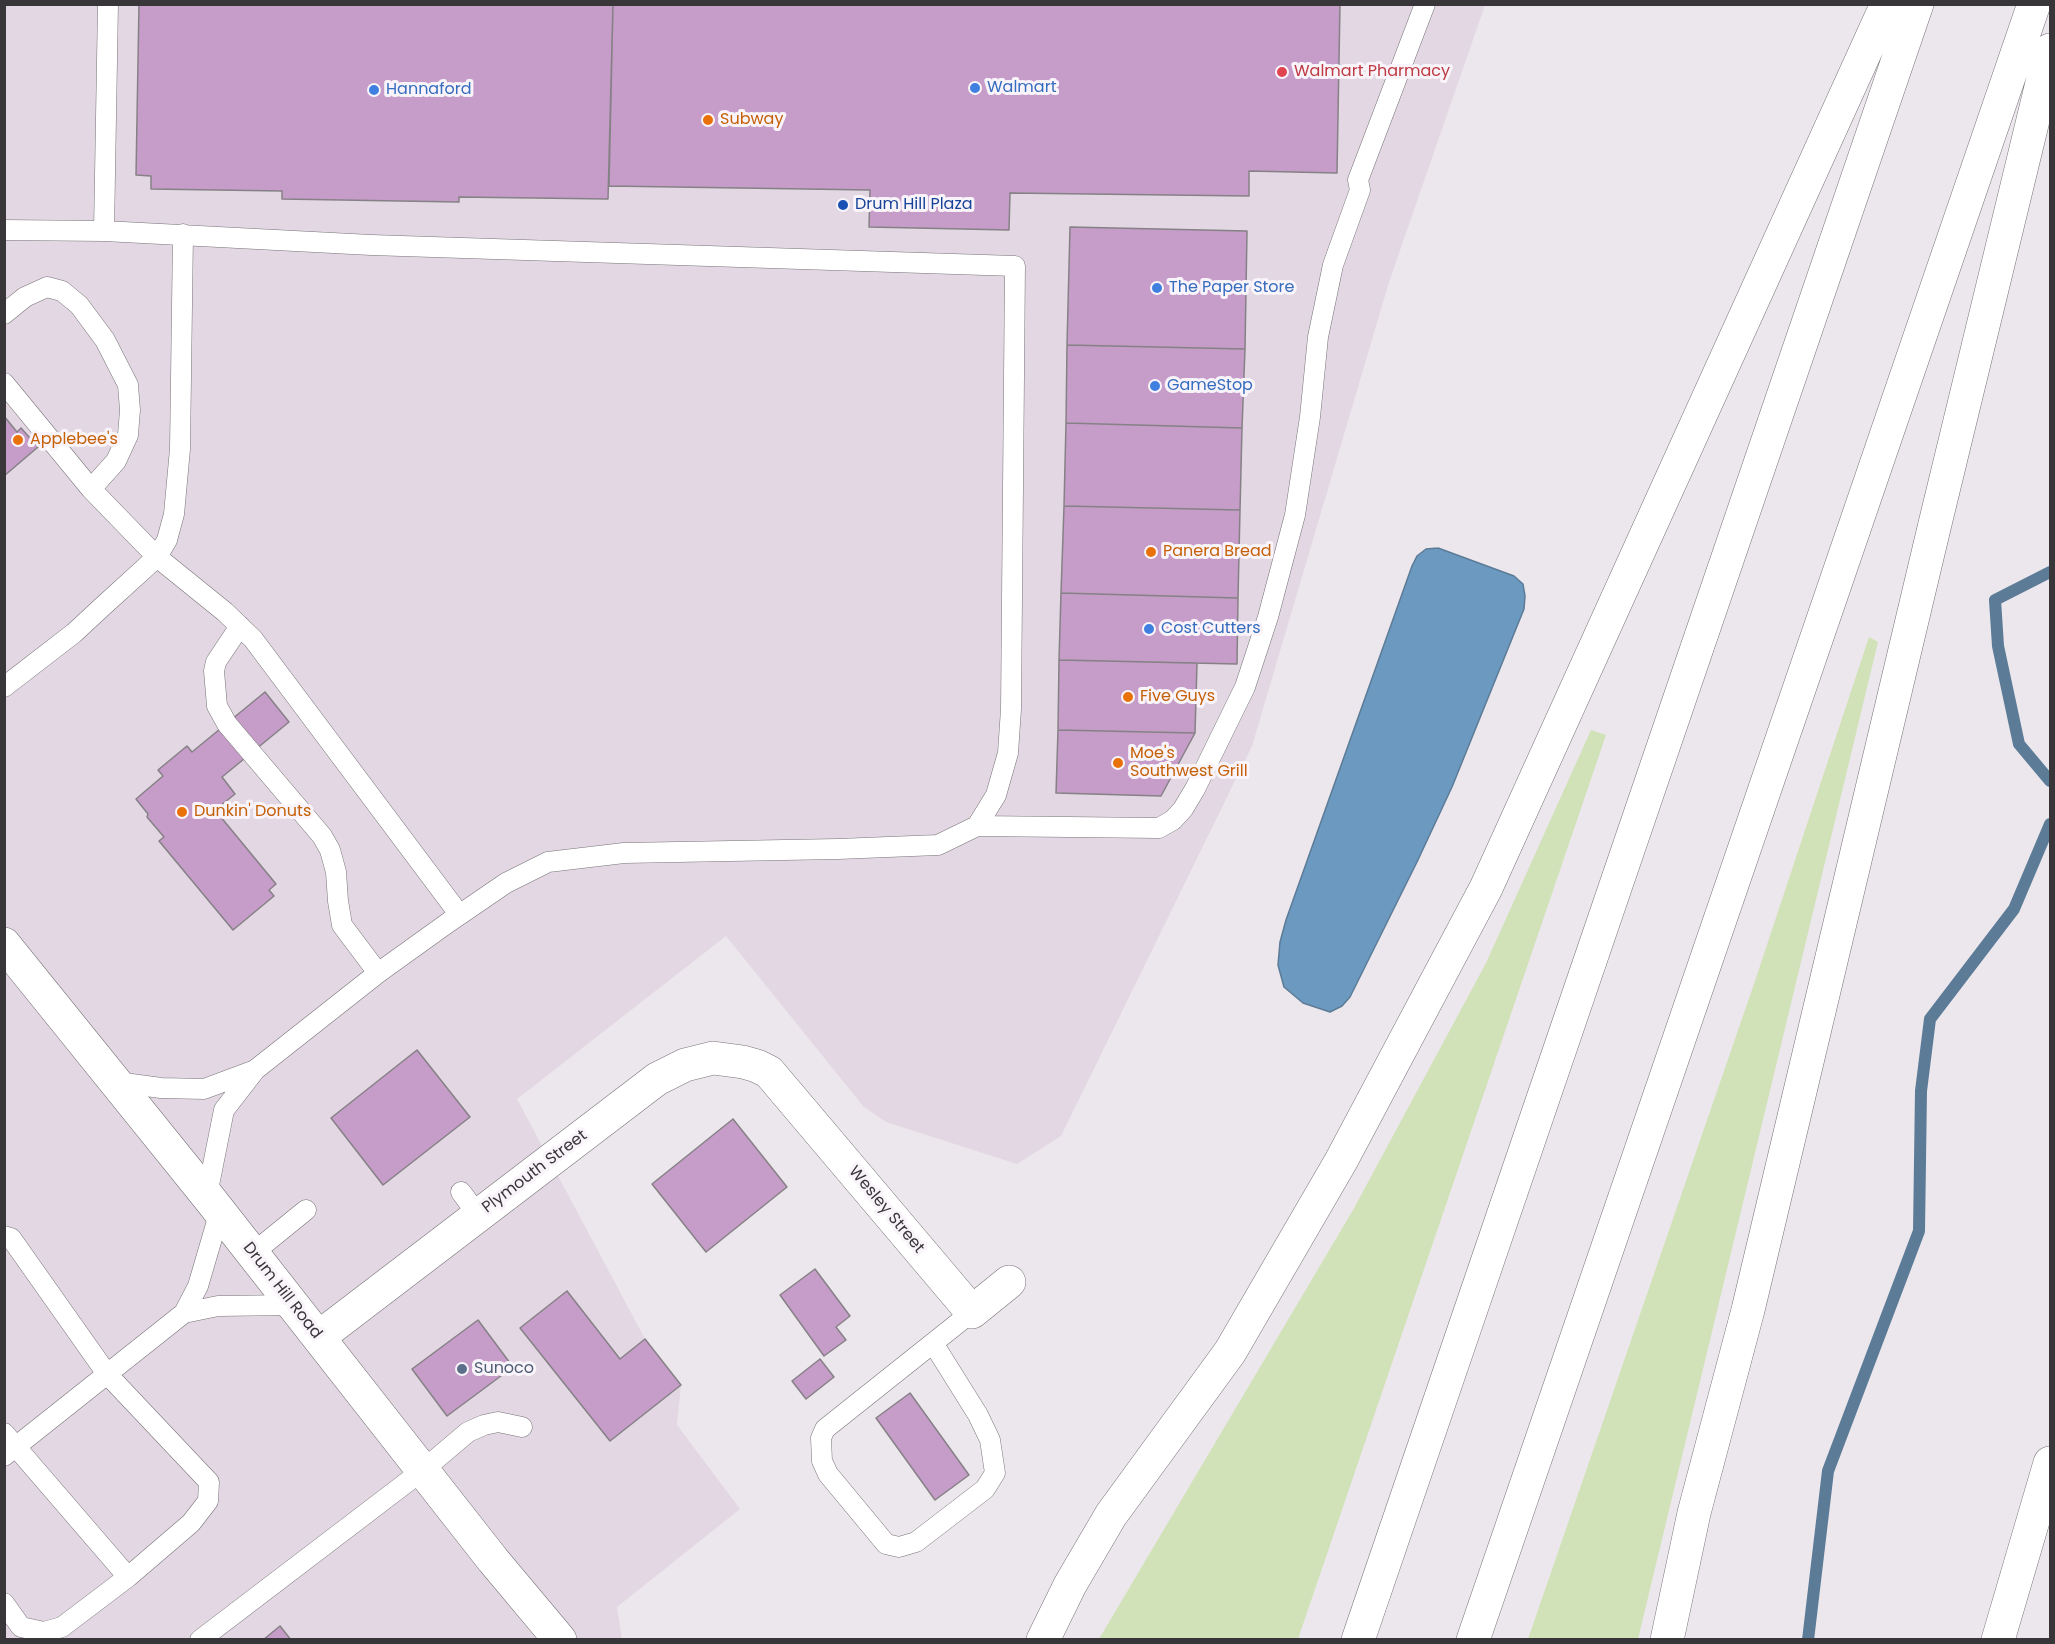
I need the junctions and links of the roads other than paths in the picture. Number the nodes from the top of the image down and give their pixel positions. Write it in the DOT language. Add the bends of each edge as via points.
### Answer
graph roads {
  1 [pos="108,4"];
  2 [pos="1425,4"];
  3 [pos="1887,4"];
  4 [pos="1917,4"];
  5 [pos="2034,4"];
  6 [pos="2050,50"];
  7 [pos="4,230"];
  8 [pos="104,231"];
  9 [pos="183,234"];
  10 [pos="4,314"];
  11 [pos="4,383"];
  12 [pos="91,489"];
  13 [pos="157,557"];
  14 [pos="240,626"];
  15 [pos="4,687"];
  16 [pos="977,826"];
  17 [pos="459,915"];
  18 [pos="8,955"];
  19 [pos="378,973"];
  20 [pos="255,1070"];
  21 [pos="769,1072"];
  22 [pos="116,1082"];
  23 [pos="213,1203"];
  24 [pos="306,1210"];
  25 [pos="4,1236"];
  26 [pos="253,1253"];
  27 [pos="1010,1282"];
  28 [pos="293,1305"];
  29 [pos="972,1312"];
  30 [pos="184,1313"];
  31 [pos="319,1337"];
  32 [pos="933,1343"];
  33 [pos="107,1374"];
  34 [pos="522,1427"];
  35 [pos="8,1445"];
  36 [pos="2050,1463"];
  37 [pos="423,1470"];
  38 [pos="128,1577"];
  39 [pos="1070,1585"];
  40 [pos="4,1603"];
  41 [pos="200,1640"];
  42 [pos="560,1640"];
  43 [pos="1023,1640"];
  44 [pos="1043,1640"];
  45 [pos="1358,1640"];
  46 [pos="1473,1640"];
  47 [pos="1667,1640"];
  48 [pos="1998,1640"];
  1 -- 8 [label="lane"];
  2 -- 16 [label="lane" via="1358,180 1360,190 1333,265 1318,337 1295,514 1268,617 1245,687 1195,789 1173,820 1159,828"];
  3 -- 39 [label="main road" via="1486,888 1341,1161 1230,1352 1111,1515"];
  4 -- 45 [label="main road"];
  5 -- 46 [label="main road"];
  6 -- 47 [label="main road" via="1748,1310 1694,1513"];
  7 -- 8 [label="lane"];
  8 -- 9 [label="lane"];
  9 -- 13 [label="lane" via="180,449 174,514"];
  9 -- 16 [label="lane" via="371,245 1015,266 1011,709 1008,753 996,795"];
  10 -- 12 [label="lane" via="25,297 47,287 62,291 80,305 105,340 128,385 128,435 116,461"];
  11 -- 12 [label="lane"];
  12 -- 13 [label="lane"];
  13 -- 14 [label="lane"];
  13 -- 15 [label="lane" via="74,633"];
  14 -- 17 [label="lane"];
  14 -- 19 [label="lane" via="216,662 217,706 322,836 336,872 342,925"];
  16 -- 17 [label="lane" via="938,845 624,853 548,862 506,883"];
  17 -- 19 [label="lane"];
  18 -- 22 [label="main road, Drum Hill Road"];
  19 -- 20 [label="lane"];
  20 -- 22 [label="lane" via="204,1089"];
  20 -- 23 [label="lane" via="224,1110"];
  21 -- 29 [label="main road, Wesley Street"];
  21 -- 31 [label="main road, Plymouth Street" via="743,1062 713,1058 698,1060 657,1079 470,1204"];
  22 -- 23 [label="main road, Drum Hill Road"];
  23 -- 26 [label="main road, Drum Hill Road"];
  23 -- 30 [label="lane" via="198,1286"];
  24 -- 26 [label="lane"];
  25 -- 33 [label="lane" via="10,1238"];
  26 -- 28 [label="main road, Drum Hill Road"];
  27 -- 29 [label="main road"];
  28 -- 30 [label="lane" via="218,1306"];
  28 -- 31 [label="main road, Drum Hill Road"];
  29 -- 32 [label="lane"];
  30 -- 33 [label="lane"];
  31 -- 37 [label="main road, Drum Hill Road"];
  32 -- 32 [label="lane" via="825,1429 821,1438 822,1461 828,1474 886,1544 899,1547 916,1542 976,1496 995,1473 993,1454 978,1415"];
  33 -- 35 [label="lane"];
  33 -- 38 [label="lane" via="209,1482 208,1501 191,1523"];
  34 -- 37 [label="lane" via="498,1422 484,1425 468,1432"];
  35 -- 38 [label="lane"];
  36 -- 48 [label="main road"];
  37 -- 41 [label="lane"];
  37 -- 42 [label="main road, Drum Hill Road"];
  38 -- 40 [label="lane" via="62,1627 44,1632 21,1627"];
  39 -- 43 [label="main road"];
  39 -- 44 [label="main road"];
}
